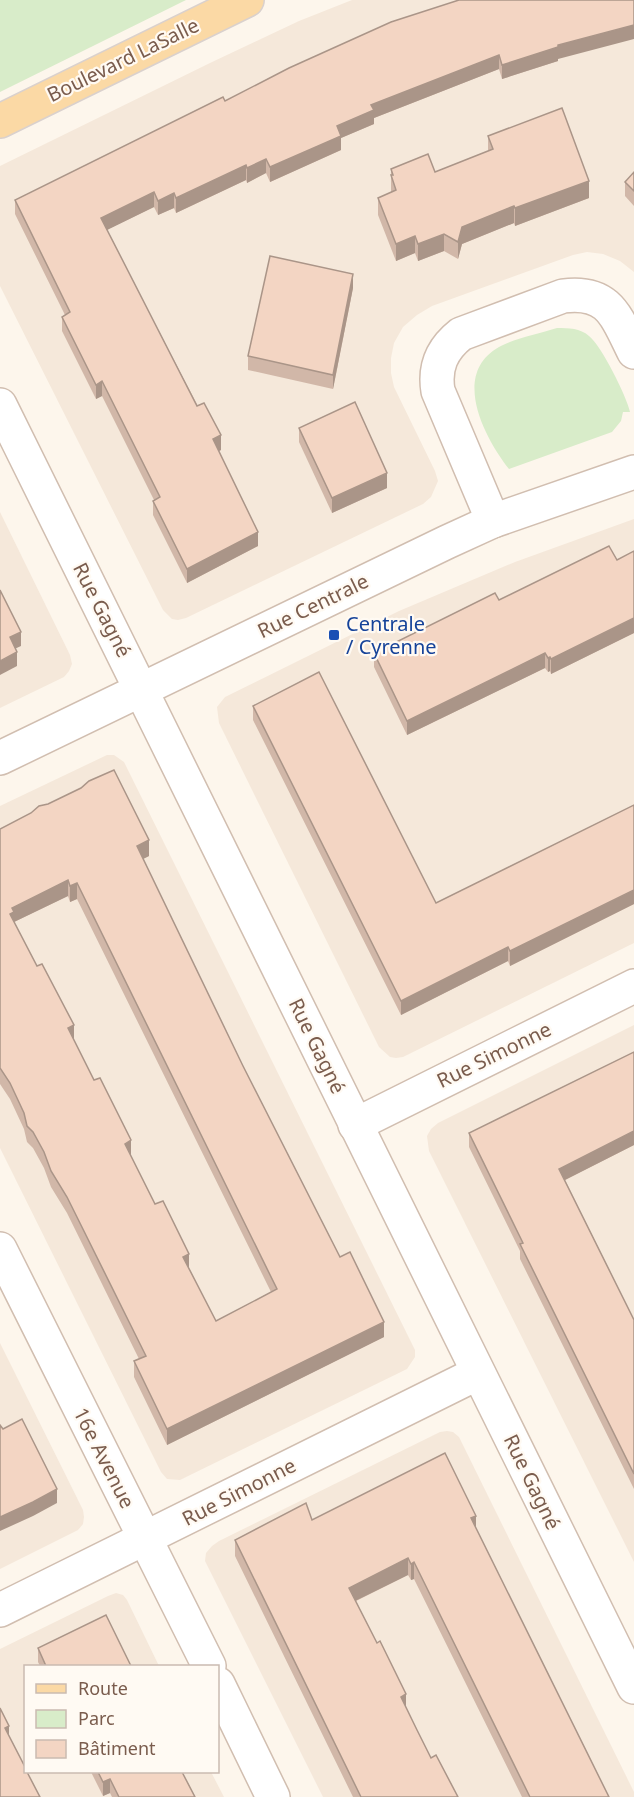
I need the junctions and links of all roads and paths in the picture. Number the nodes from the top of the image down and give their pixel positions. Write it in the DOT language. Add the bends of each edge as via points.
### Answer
graph roads {
  1 [pos="247,0"];
  2 [pos="0,121"];
  3 [pos="634,352"];
  4 [pos="0,405"];
  5 [pos="634,472"];
  6 [pos="494,521"];
  7 [pos="141,689"];
  8 [pos="0,758"];
  9 [pos="634,986"];
  10 [pos="355,1125"];
  11 [pos="0,1249"];
  12 [pos="478,1373"];
  13 [pos="145,1539"];
  14 [pos="0,1610"];
  15 [pos="208,1665"];
  16 [pos="219,1686"];
  17 [pos="634,1687"];
  18 [pos="273,1797"];
  1 -- 2 [label="main road, Boulevard LaSalle"];
  3 -- 6 [label="street" via="607,305 580,294 562,296 461,334 450,342 438,367 438,391"];
  4 -- 7 [label="street, Rue Gagné"];
  5 -- 6 [label="street, Rue Centrale"];
  6 -- 7 [label="street, Rue Centrale"];
  7 -- 8 [label="street, Rue Centrale"];
  7 -- 10 [label="street, Rue Gagné"];
  9 -- 10 [label="street, Rue Simonne"];
  10 -- 12 [label="street, Rue Gagné"];
  11 -- 13 [label="street, 16e Avenue"];
  12 -- 13 [label="street, Rue Simonne"];
  12 -- 17 [label="street, Rue Gagné"];
  13 -- 14 [label="street, Rue Simonne"];
  13 -- 15 [label="street, 16e Avenue"];
  16 -- 18 [label="street"];
}
